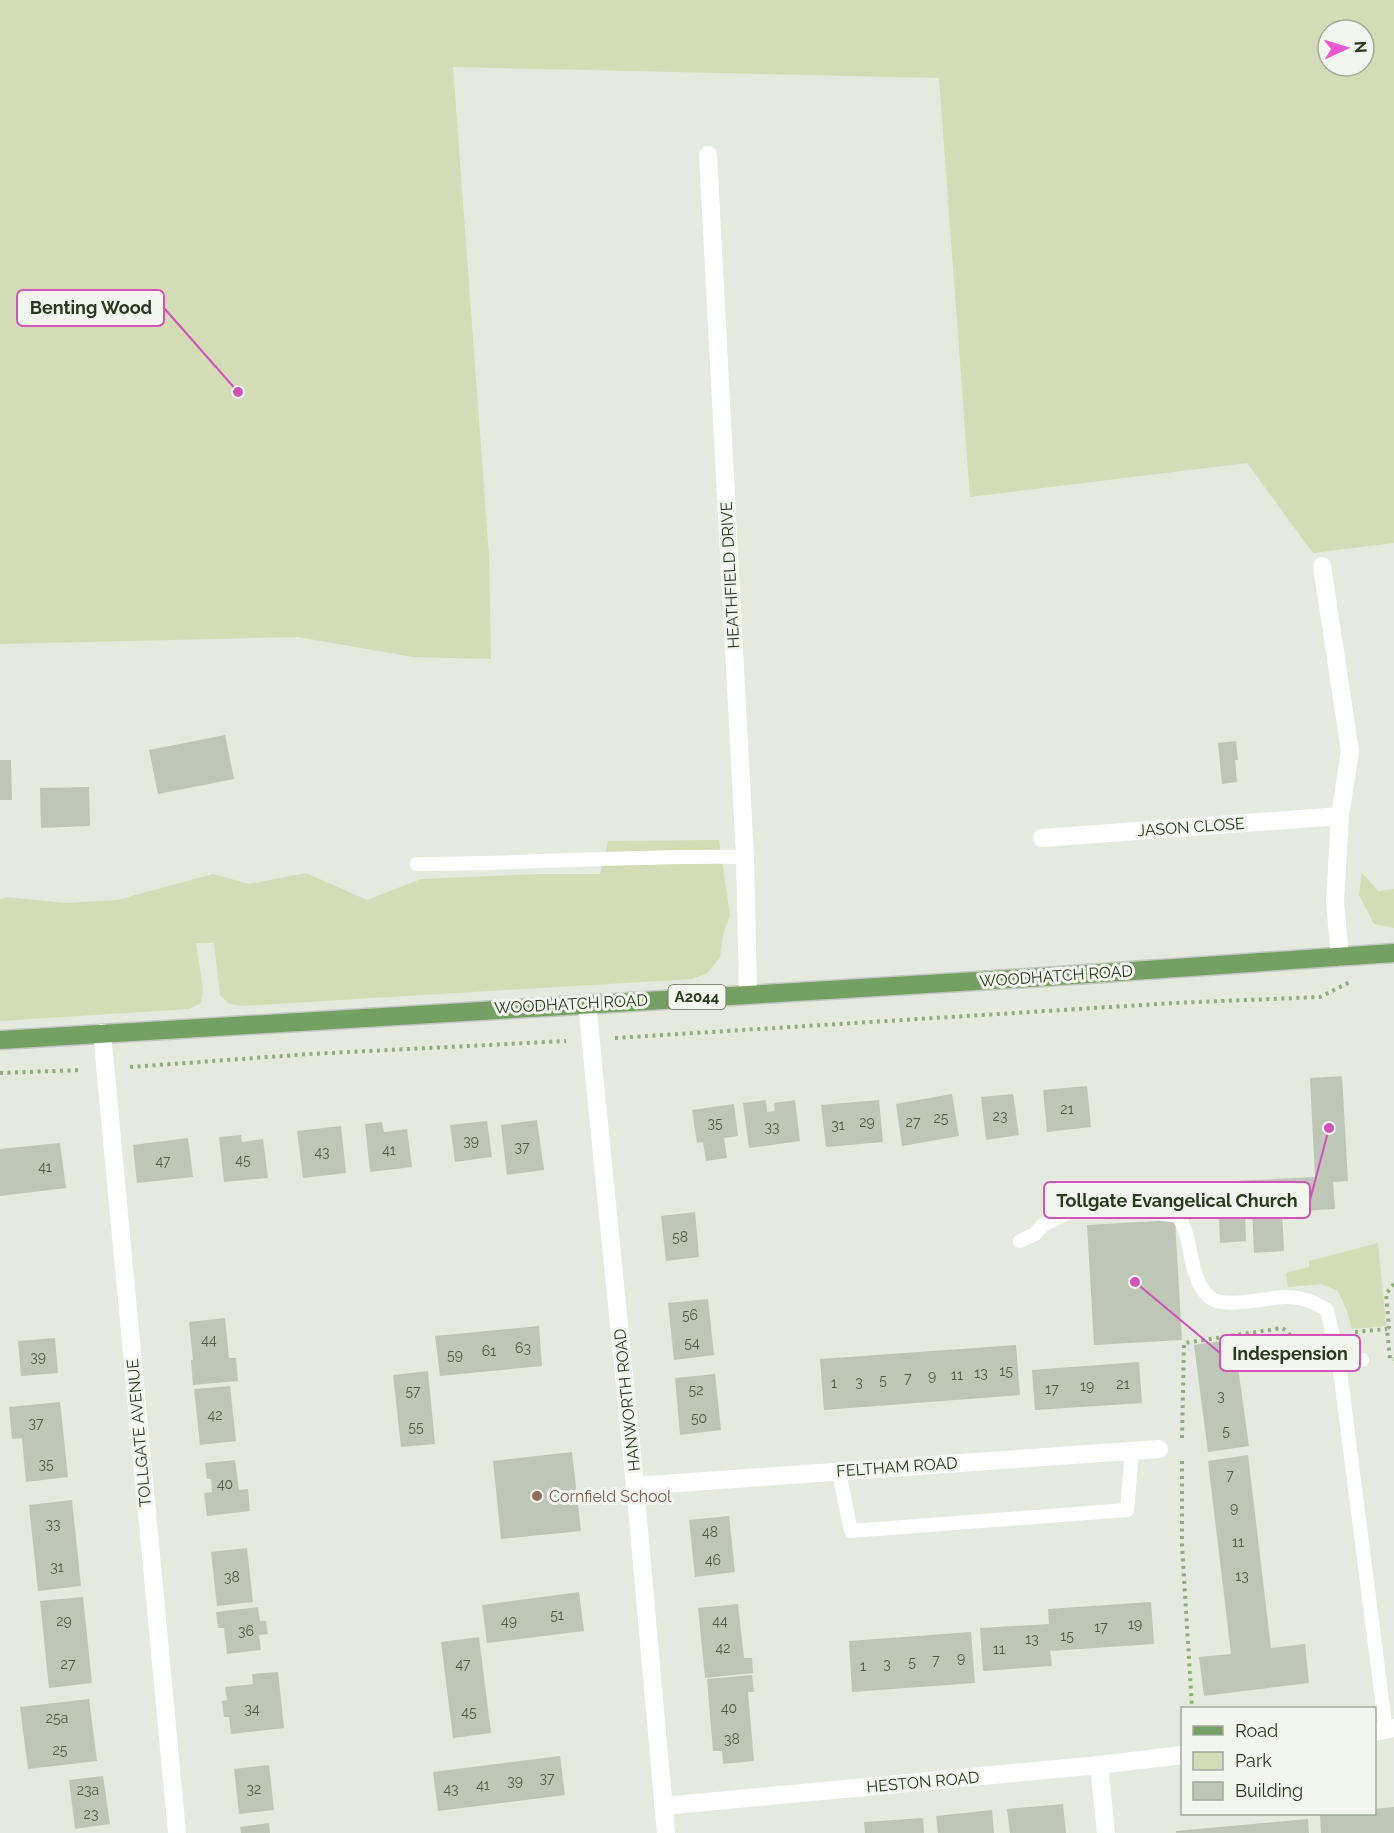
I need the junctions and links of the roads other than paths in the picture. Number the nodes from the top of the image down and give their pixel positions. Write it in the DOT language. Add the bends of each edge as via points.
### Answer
graph roads {
  1 [pos="708,155"];
  2 [pos="1322,566"];
  3 [pos="1340,816"];
  4 [pos="1042,838"];
  5 [pos="745,856"];
  6 [pos="417,864"];
  7 [pos="1394,953"];
  8 [pos="1340,957"];
  9 [pos="748,994"];
  10 [pos="587,1003"];
  11 [pos="102,1033"];
  12 [pos="0,1040"];
  13 [pos="1020,1241"];
  14 [pos="1362,1360"];
  15 [pos="1339,1363"];
  16 [pos="1315,1365"];
  17 [pos="1159,1449"];
  18 [pos="1132,1451"];
  19 [pos="838,1472"];
  20 [pos="635,1486"];
  21 [pos="1385,1730"];
  22 [pos="1181,1755"];
  23 [pos="1099,1766"];
  24 [pos="663,1806"];
  25 [pos="177,1833"];
  26 [pos="666,1833"];
  27 [pos="1106,1833"];
  1 -- 5 [label="street, HEATHFIELD DRIVE"];
  2 -- 3 [label="street" via="1350,751"];
  3 -- 4 [label="street, JASON CLOSE"];
  3 -- 8 [label="street" via="1335,902"];
  5 -- 6 [label="lane"];
  5 -- 9 [label="street, HEATHFIELD DRIVE"];
  7 -- 8 [label="main road, WOODHATCH ROAD / A2044"];
  8 -- 9 [label="main road, WOODHATCH ROAD / A2044"];
  9 -- 10 [label="main road, WOODHATCH ROAD / A2044"];
  10 -- 11 [label="main road, WOODHATCH ROAD / A2044"];
  10 -- 20 [label="street, HANWORTH ROAD"];
  11 -- 12 [label="main road, WOODHATCH ROAD / A2044"];
  11 -- 25 [label="street, TOLLGATE AVENUE"];
  13 -- 15 [label="lane" via="1070,1212 1144,1211 1178,1216 1185,1226 1198,1284 1210,1298 1221,1303 1284,1297 1309,1300 1328,1310"];
  14 -- 15 [label="lane"];
  15 -- 16 [label="lane"];
  15 -- 21 [label="lane"];
  17 -- 18 [label="street, FELTHAM ROAD"];
  18 -- 19 [label="street, FELTHAM ROAD"];
  18 -- 19 [label="lane" via="1127,1510 851,1531"];
  19 -- 20 [label="street, FELTHAM ROAD"];
  20 -- 24 [label="street, HANWORTH ROAD"];
  22 -- 23 [label="street, HESTON ROAD"];
  23 -- 24 [label="street, HESTON ROAD"];
  23 -- 27 [label="street"];
  24 -- 26 [label="street, HANWORTH ROAD"];
}
